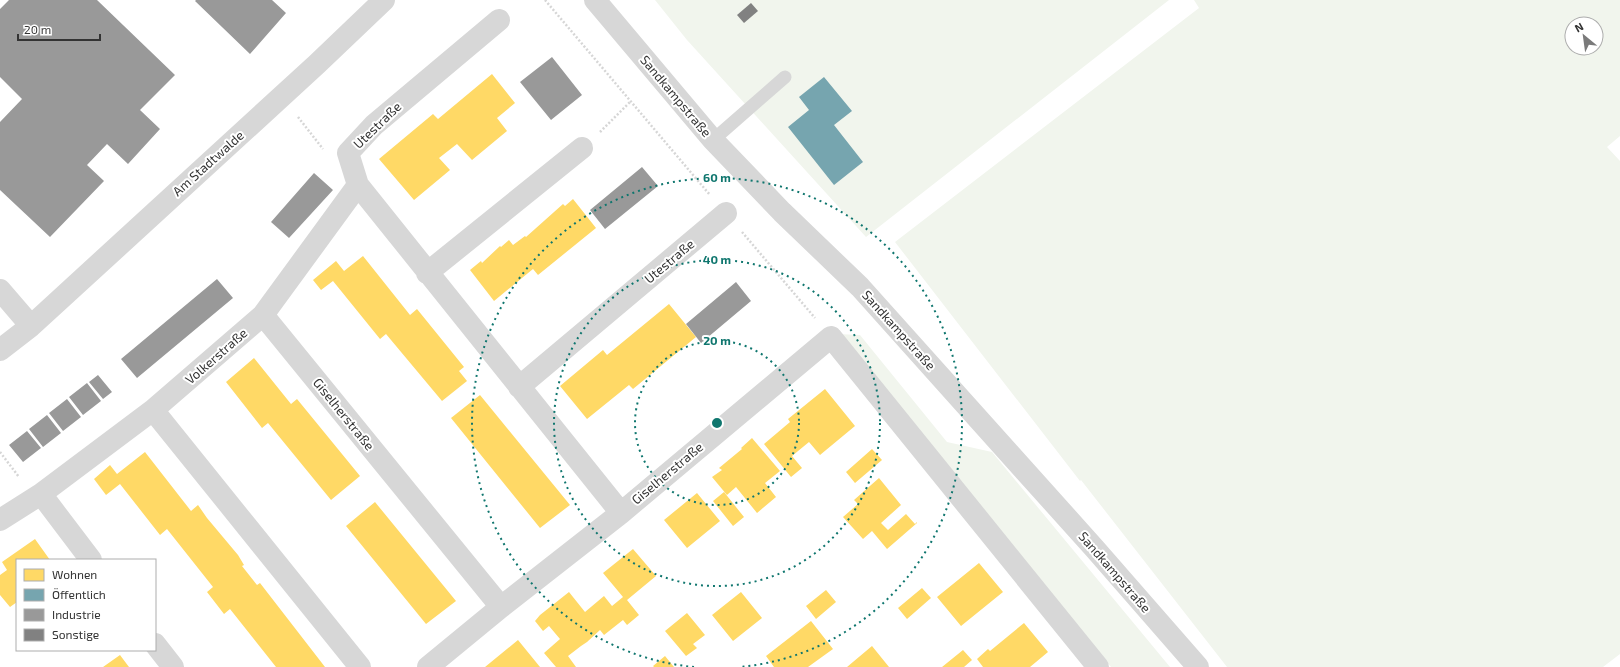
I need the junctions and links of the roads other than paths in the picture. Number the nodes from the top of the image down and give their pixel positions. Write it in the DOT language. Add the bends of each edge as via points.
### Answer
graph roads {
  1 [pos="384,0"];
  2 [pos="595,0"];
  3 [pos="499,20"];
  4 [pos="785,77"];
  5 [pos="713,140"];
  6 [pos="582,148"];
  7 [pos="358,185"];
  8 [pos="726,213"];
  9 [pos="427,273"];
  10 [pos="0,290"];
  11 [pos="263,315"];
  12 [pos="31,326"];
  13 [pos="0,350"];
  14 [pos="519,387"];
  15 [pos="153,410"];
  16 [pos="38,496"];
  17 [pos="621,512"];
  18 [pos="0,520"];
  19 [pos="90,559"];
  20 [pos="501,607"];
  21 [pos="156,645"];
  22 [pos="173,667"];
  23 [pos="360,667"];
  24 [pos="428,667"];
  25 [pos="1098,667"];
  26 [pos="1198,667"];
  1 -- 12 [label="street, Am Stadtwalde"];
  2 -- 5 [label="street, Sandkampstraße"];
  3 -- 7 [label="street, Utestraße" via="374,125 348,153"];
  4 -- 5 [label="lane"];
  5 -- 26 [label="street, Sandkampstraße" via="782,212 860,287"];
  6 -- 9 [label="street"];
  7 -- 9 [label="street, Utestraße"];
  7 -- 11 [label="street, Volkerstraße"];
  8 -- 14 [label="street, Utestraße"];
  9 -- 14 [label="street, Utestraße"];
  10 -- 12 [label="street"];
  11 -- 15 [label="street, Volkerstraße"];
  11 -- 20 [label="street, Giselherstraße"];
  12 -- 13 [label="street, Am Stadtwalde"];
  14 -- 17 [label="street, Utestraße"];
  15 -- 16 [label="street, Volkerstraße"];
  15 -- 23 [label="street"];
  16 -- 18 [label="street, Volkerstraße"];
  16 -- 19 [label="street"];
  17 -- 20 [label="street, Giselherstraße"];
  17 -- 25 [label="street, Giselherstraße" via="831,337"];
  20 -- 24 [label="street, Giselherstraße"];
  21 -- 22 [label="street"];
}
